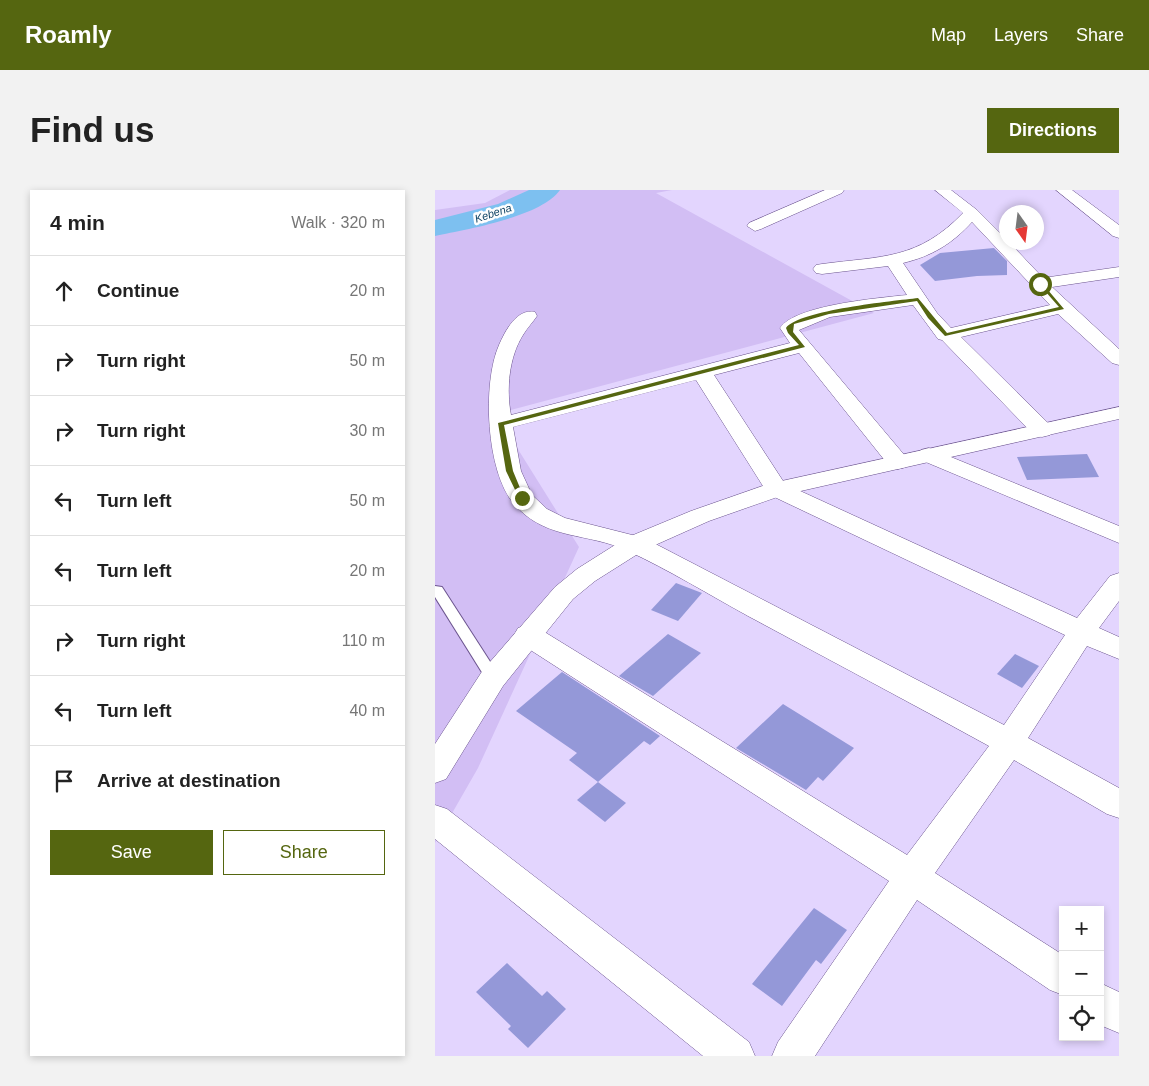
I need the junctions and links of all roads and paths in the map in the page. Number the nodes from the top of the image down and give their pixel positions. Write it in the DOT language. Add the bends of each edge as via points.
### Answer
graph roads {
  1 [pos="837,190"];
  2 [pos="942,190"];
  3 [pos="1063,190"];
  4 [pos="972,213"];
  5 [pos="755,226"];
  6 [pos="1119,232"];
  7 [pos="893,260"];
  8 [pos="822,269"];
  9 [pos="1119,272"];
  10 [pos="1040,284"];
  11 [pos="918,299"];
  12 [pos="1062,308"];
  13 [pos="528,316"];
  14 [pos="945,335"];
  15 [pos="803,346"];
  16 [pos="1119,359"];
  17 [pos="701,371"];
  18 [pos="1119,413"];
  19 [pos="500,424"];
  20 [pos="1043,430"];
  21 [pos="929,455"];
  22 [pos="898,462"];
  23 [pos="776,489"];
  24 [pos="1119,535"];
  25 [pos="635,544"];
  26 [pos="1119,582"];
  27 [pos="437,590"];
  28 [pos="1082,631"];
  29 [pos="528,635"];
  30 [pos="1119,649"];
  31 [pos="493,678"];
  32 [pos="1009,742"];
  33 [pos="435,770"];
  34 [pos="1119,804"];
  35 [pos="435,819"];
  36 [pos="912,877"];
  37 [pos="1059,974"];
  38 [pos="1104,1005"];
  39 [pos="1119,1014"];
  40 [pos="735,1056"];
  41 [pos="792,1056"];
  1 -- 5 [label="street"];
  2 -- 4 [label="street"];
  3 -- 6 [label="street"];
  4 -- 7 [label="street" via="941,243"];
  4 -- 10 [label="street"];
  7 -- 8 [label="street"];
  7 -- 11 [label="street"];
  9 -- 10 [label="street"];
  10 -- 12 [label="street"];
  11 -- 14 [label="street"];
  11 -- 15 [label="street" via="851,308 792,323 790,332"];
  12 -- 14 [label="street"];
  12 -- 16 [label="street"];
  13 -- 19 [label="street" via="513,334 500,371"];
  14 -- 20 [label="street"];
  15 -- 17 [label="street"];
  15 -- 22 [label="street"];
  17 -- 19 [label="street"];
  17 -- 23 [label="street"];
  18 -- 20 [label="street"];
  19 -- 25 [label="street" via="509,471 522,498 538,514 557,524"];
  20 -- 21 [label="street"];
  21 -- 22 [label="street"];
  21 -- 24 [label="street"];
  22 -- 23 [label="street"];
  23 -- 25 [label="street"];
  23 -- 28 [label="street"];
  25 -- 29 [label="street" via="564,593"];
  25 -- 32 [label="street"];
  26 -- 28 [label="street"];
  27 -- 31 [label="lane"];
  28 -- 30 [label="street"];
  28 -- 32 [label="street"];
  29 -- 31 [label="street"];
  29 -- 36 [label="street"];
  31 -- 33 [label="street"];
  32 -- 34 [label="street"];
  32 -- 36 [label="street"];
  35 -- 40 [label="street"];
  36 -- 37 [label="street"];
  36 -- 41 [label="street"];
  38 -- 39 [label="street"];
}
